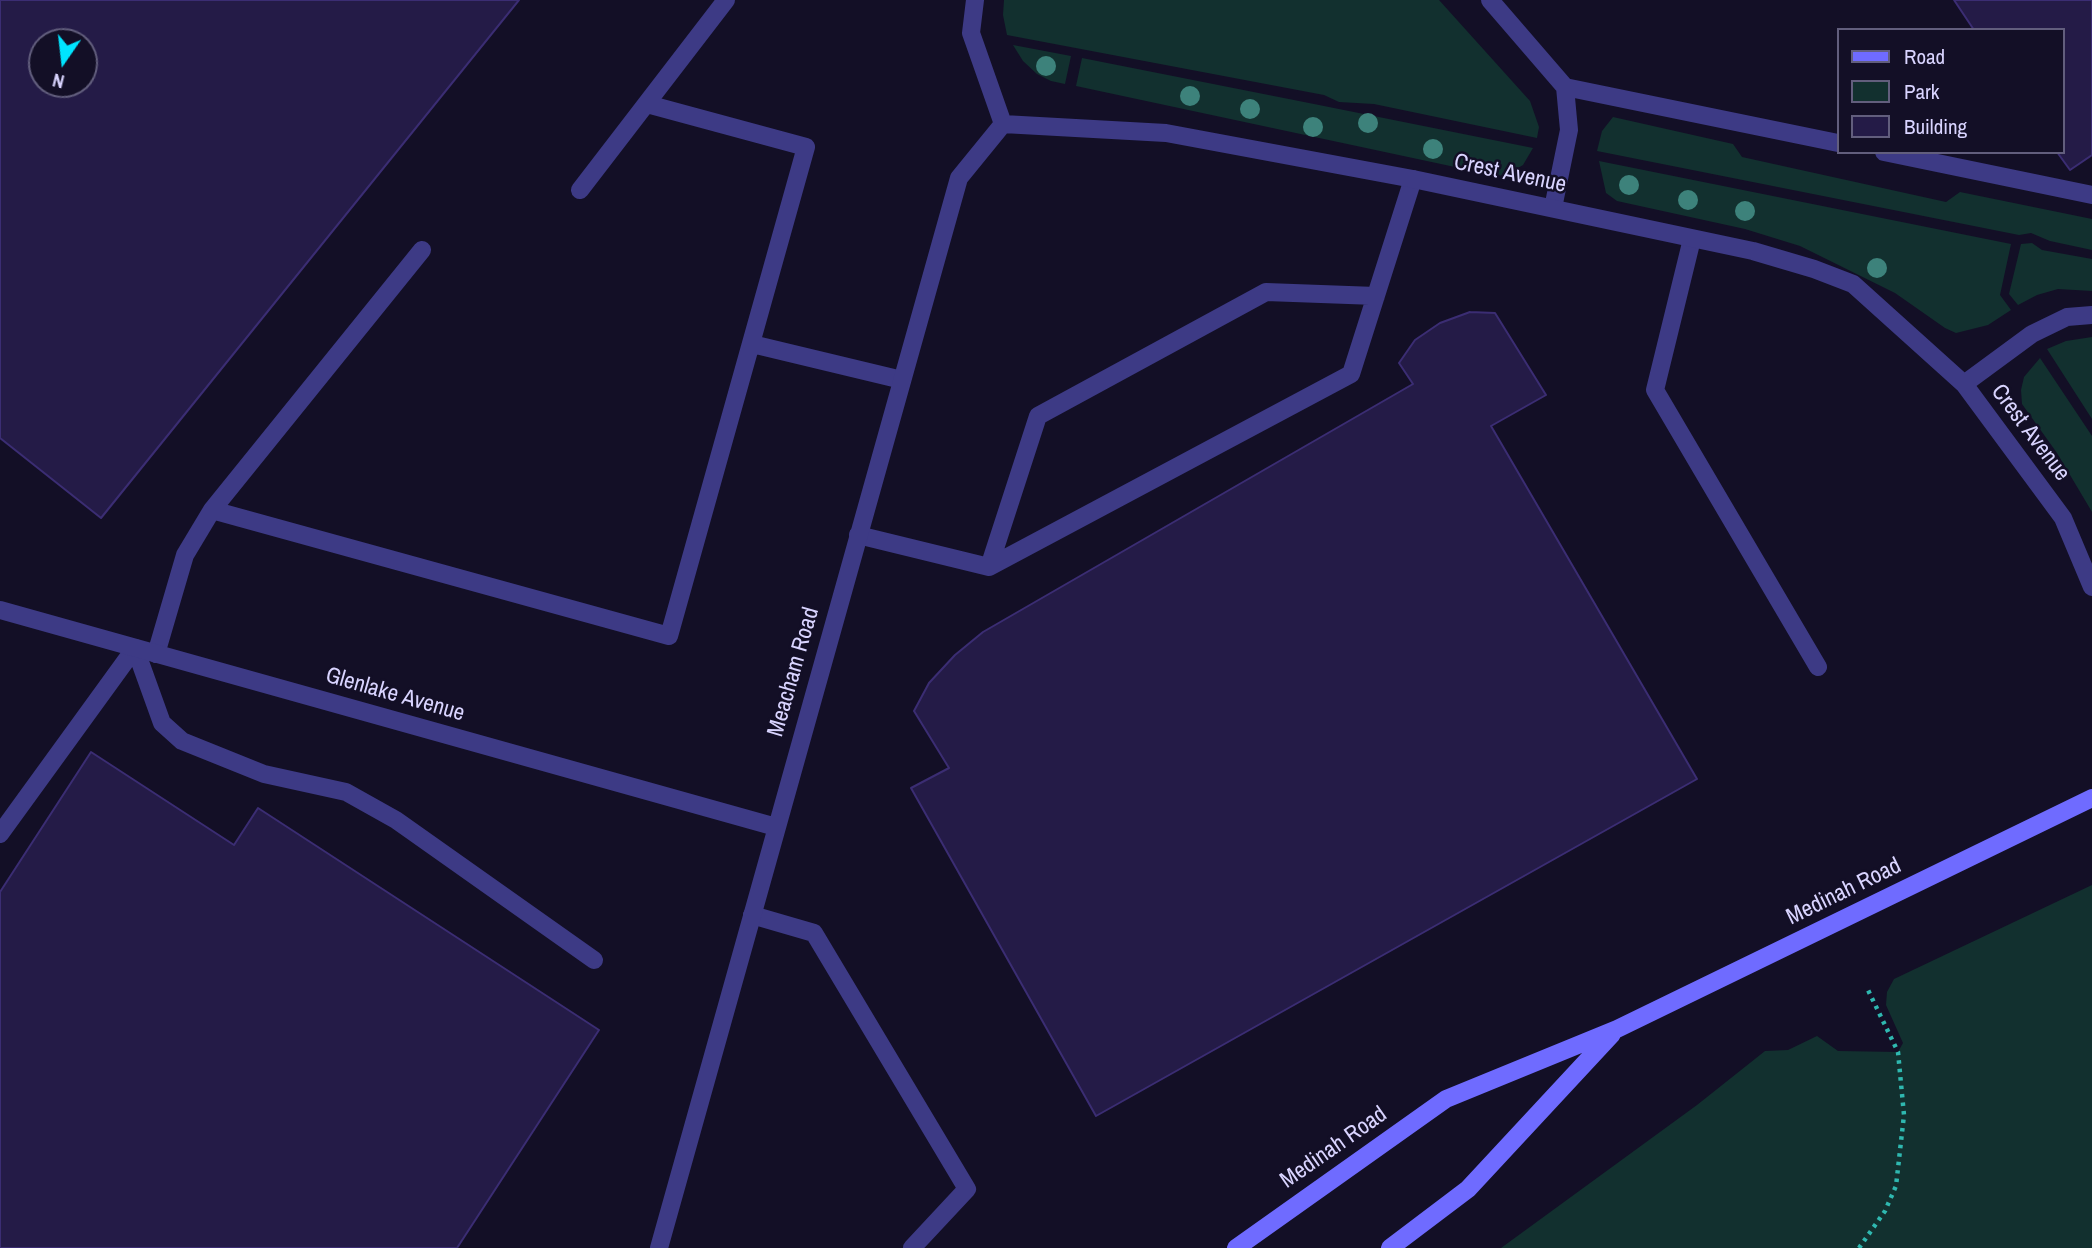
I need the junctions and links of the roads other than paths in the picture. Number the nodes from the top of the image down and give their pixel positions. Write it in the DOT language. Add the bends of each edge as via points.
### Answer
graph roads {
  1 [pos="726,0"];
  2 [pos="975,0"];
  3 [pos="1490,0"];
  4 [pos="1565,87"];
  5 [pos="647,104"];
  6 [pos="1003,124"];
  7 [pos="1836,143"];
  8 [pos="1894,154"];
  9 [pos="1413,179"];
  10 [pos="580,190"];
  11 [pos="2092,195"];
  12 [pos="1553,208"];
  13 [pos="1692,239"];
  14 [pos="422,250"];
  15 [pos="1376,296"];
  16 [pos="2092,315"];
  17 [pos="752,344"];
  18 [pos="902,380"];
  19 [pos="1964,384"];
  20 [pos="212,510"];
  21 [pos="859,535"];
  22 [pos="989,567"];
  23 [pos="2092,587"];
  24 [pos="0,610"];
  25 [pos="135,648"];
  26 [pos="156,654"];
  27 [pos="1818,667"];
  28 [pos="2092,798"];
  29 [pos="776,827"];
  30 [pos="0,834"];
  31 [pos="752,915"];
  32 [pos="594,960"];
  33 [pos="1617,1029"];
  34 [pos="659,1248"];
  35 [pos="912,1248"];
  36 [pos="1236,1248"];
  37 [pos="1390,1248"];
  1 -- 5 [label="street"];
  2 -- 6 [label="street" via="971,33"];
  3 -- 4 [label="street"];
  4 -- 7 [label="street"];
  4 -- 12 [label="street" via="1569,130"];
  5 -- 10 [label="street"];
  5 -- 17 [label="street" via="806,147"];
  6 -- 9 [label="street, Crest Avenue" via="1166,133"];
  6 -- 18 [label="street, Meacham Road" via="959,178"];
  8 -- 11 [label="street"];
  9 -- 12 [label="street, Crest Avenue"];
  9 -- 15 [label="street"];
  12 -- 13 [label="street, Crest Avenue"];
  13 -- 19 [label="street, Crest Avenue" via="1754,251 1853,284"];
  13 -- 27 [label="street" via="1655,390"];
  14 -- 20 [label="street"];
  15 -- 22 [label="street" via="1351,374"];
  15 -- 22 [label="street" via="1266,292 1038,416"];
  16 -- 19 [label="street, Crest Avenue" via="2067,317 2032,334"];
  17 -- 18 [label="street"];
  17 -- 20 [label="street" via="669,636"];
  18 -- 21 [label="street, Meacham Road"];
  19 -- 23 [label="street, Crest Avenue" via="2063,518"];
  20 -- 26 [label="street" via="185,555"];
  21 -- 22 [label="street"];
  21 -- 29 [label="street, Meacham Road"];
  24 -- 25 [label="street, Glenlake Avenue"];
  25 -- 26 [label="street, Glenlake Avenue"];
  25 -- 30 [label="street"];
  25 -- 32 [label="street" via="162,723 183,741 264,774 346,792 396,820"];
  26 -- 29 [label="street, Glenlake Avenue"];
  28 -- 33 [label="main road, Medinah Road"];
  29 -- 31 [label="street, Meacham Road"];
  31 -- 34 [label="street, Meacham Road"];
  31 -- 35 [label="street" via="814,933 967,1189"];
  33 -- 36 [label="main road, Medinah Road" via="1446,1099"];
  33 -- 37 [label="main road, Medinah Road" via="1468,1189"];
}
